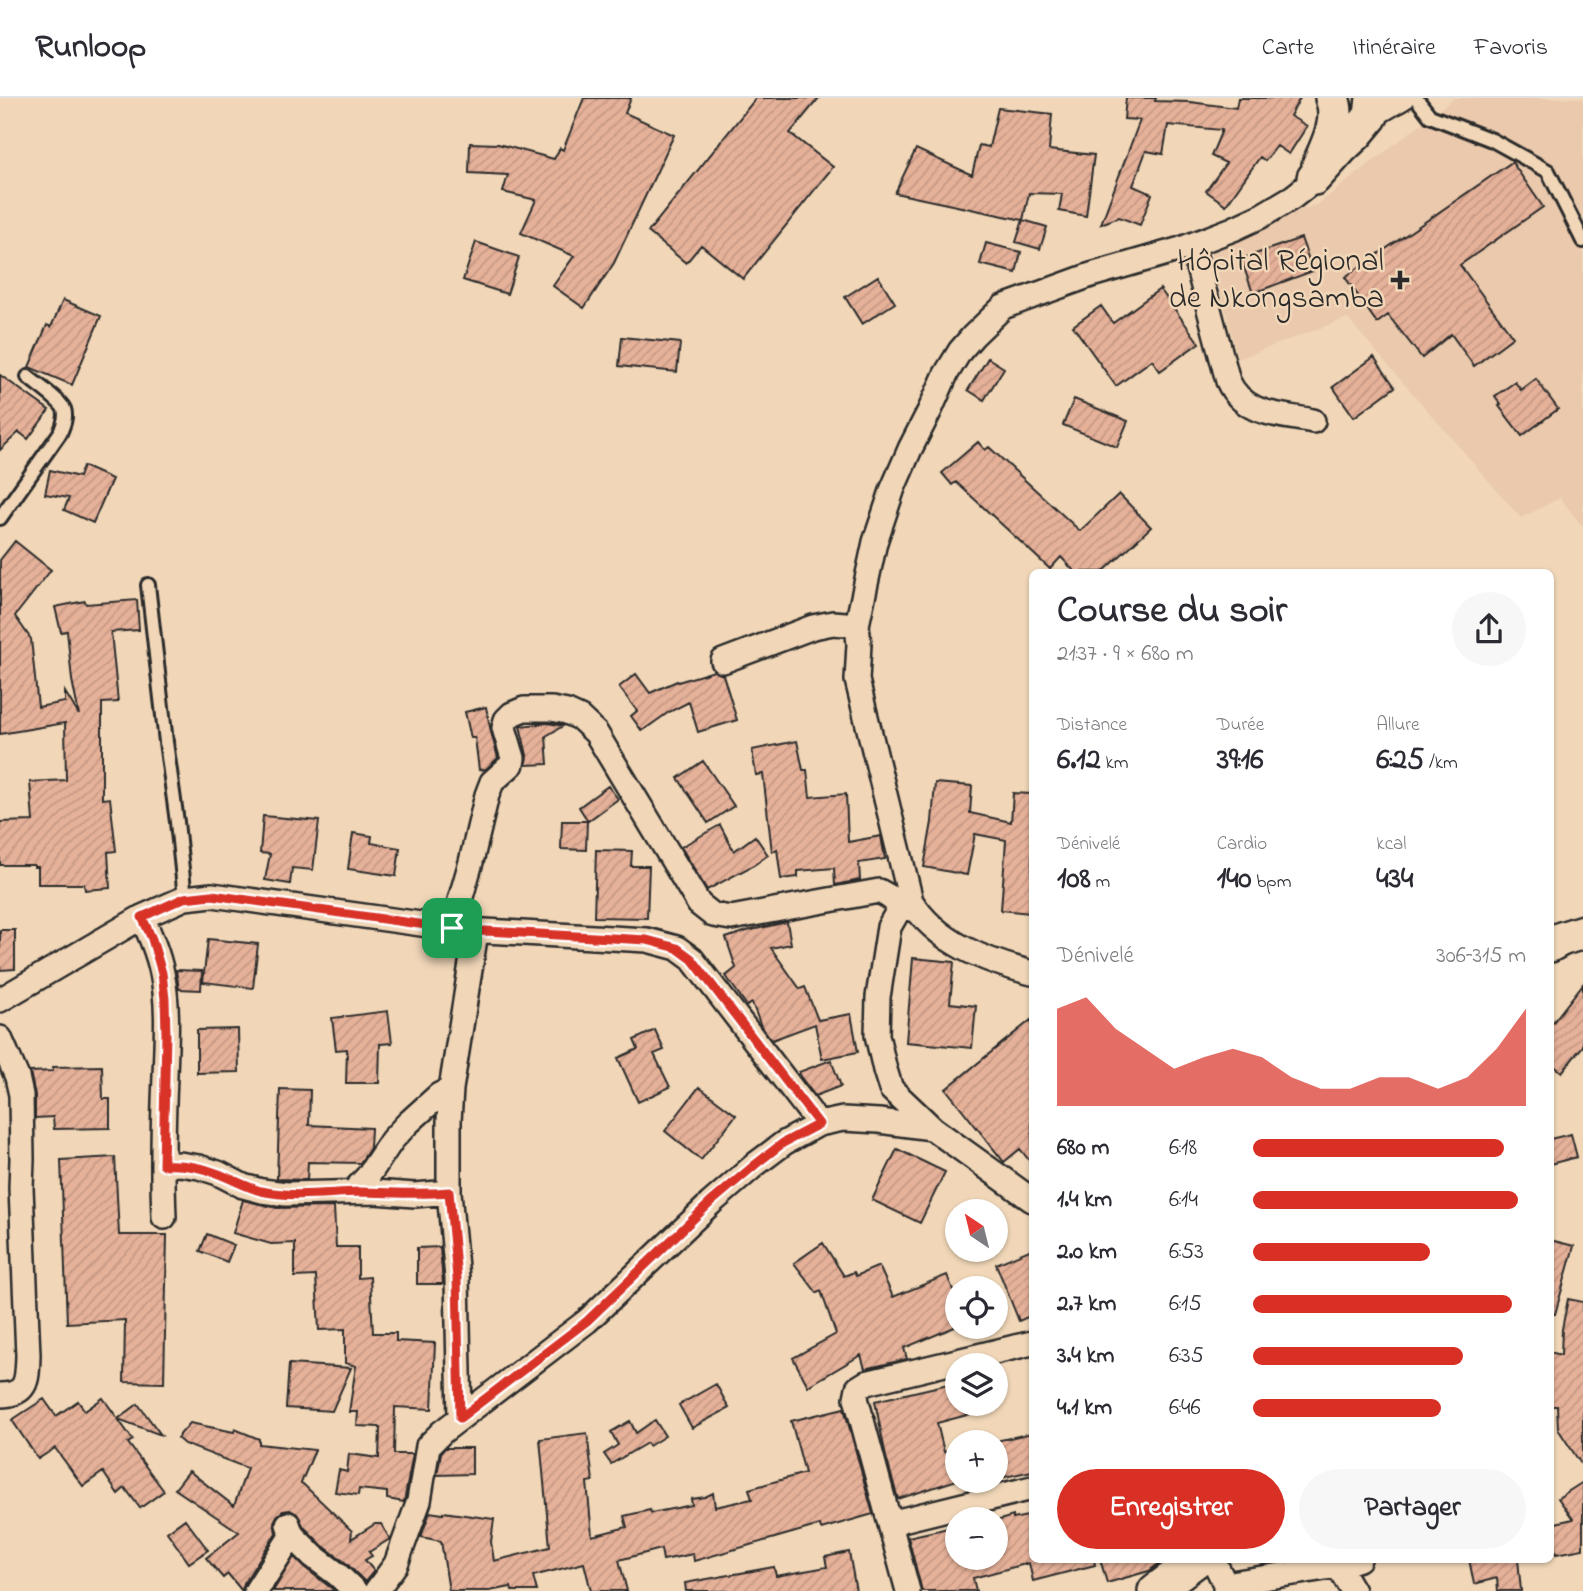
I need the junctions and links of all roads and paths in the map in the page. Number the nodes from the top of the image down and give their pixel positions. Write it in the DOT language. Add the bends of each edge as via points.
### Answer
graph roads {
  1 [pos="1402,98"];
  2 [pos="1416,98"];
  3 [pos="1334,99"];
  4 [pos="1372,107"];
  5 [pos="1314,178"];
  6 [pos="1583,241"];
  7 [pos="1181,249"];
  8 [pos="28,377"];
  9 [pos="1313,421"];
  10 [pos="0,518"];
  11 [pos="148,585"];
  12 [pos="857,625"];
  13 [pos="723,661"];
  14 [pos="184,898"];
  15 [pos="909,908"];
  16 [pos="142,917"];
  17 [pos="452,928"];
  18 [pos="476,932"];
  19 [pos="1583,932"];
  20 [pos="1554,943"];
  21 [pos="1029,972"];
  22 [pos="0,1000"];
  23 [pos="0,1038"];
  24 [pos="451,1089"];
  25 [pos="819,1124"];
  26 [pos="932,1128"];
  27 [pos="163,1165"];
  28 [pos="353,1192"];
  29 [pos="449,1192"];
  30 [pos="1029,1198"];
  31 [pos="164,1217"];
  32 [pos="1029,1344"];
  33 [pos="0,1395"];
  34 [pos="460,1418"];
  35 [pos="1029,1489"];
  36 [pos="890,1523"];
  37 [pos="1193,1563"];
  38 [pos="1215,1563"];
  39 [pos="1349,1563"];
  40 [pos="1225,1588"];
  41 [pos="256,1591"];
  42 [pos="355,1591"];
  43 [pos="376,1591"];
  44 [pos="908,1591"];
  45 [pos="1155,1591"];
  46 [pos="1353,1591"];
  1 -- 4 [label="street"];
  2 -- 6 [label="lane" via="1430,116 1492,140 1548,171"];
  3 -- 5 [label="street" via="1331,136"];
  4 -- 5 [label="street" via="1356,134"];
  5 -- 7 [label="street" via="1261,216"];
  7 -- 9 [label="street" via="1192,246 1233,392 1255,409"];
  7 -- 12 [label="street" via="1003,307 960,351 893,488 875,542"];
  8 -- 10 [label="lane" via="64,409 65,421"];
  11 -- 14 [label="lane"];
  12 -- 13 [label="street" via="813,627"];
  12 -- 15 [label="street" via="858,680"];
  14 -- 16 [label="street"];
  14 -- 17 [label="street" via="212,895"];
  15 -- 17 [label="street" via="879,891 731,918 713,915 699,904 596,733 567,712 524,709 506,720 512,764 492,782 487,795"];
  15 -- 21 [label="street" via="975,954"];
  15 -- 26 [label="street" via="889,926 877,1035 891,1089"];
  16 -- 22 [label="street"];
  16 -- 27 [label="street" via="162,973 165,999"];
  17 -- 18 [label="street"];
  18 -- 24 [label="street"];
  18 -- 25 [label="street" via="647,940 677,948 692,959"];
  19 -- 20 [label="street"];
  23 -- 33 [label="street" via="21,1095 28,1355 27,1382 18,1392"];
  24 -- 28 [label="street" via="408,1122"];
  24 -- 29 [label="street"];
  25 -- 26 [label="street" via="843,1119"];
  25 -- 34 [label="street" via="756,1164 587,1321"];
  26 -- 30 [label="street"];
  27 -- 28 [label="street" via="199,1167 262,1191"];
  27 -- 31 [label="street"];
  28 -- 29 [label="street"];
  29 -- 34 [label="street" via="457,1278"];
  32 -- 36 [label="street" via="858,1388 856,1398"];
  34 -- 43 [label="street" via="428,1446 419,1501 408,1533 396,1564"];
  35 -- 36 [label="street"];
  36 -- 44 [label="street"];
  37 -- 45 [label="street"];
  38 -- 40 [label="street"];
  39 -- 40 [label="street"];
  39 -- 46 [label="street"];
  41 -- 42 [label="street" via="290,1530"];
}
